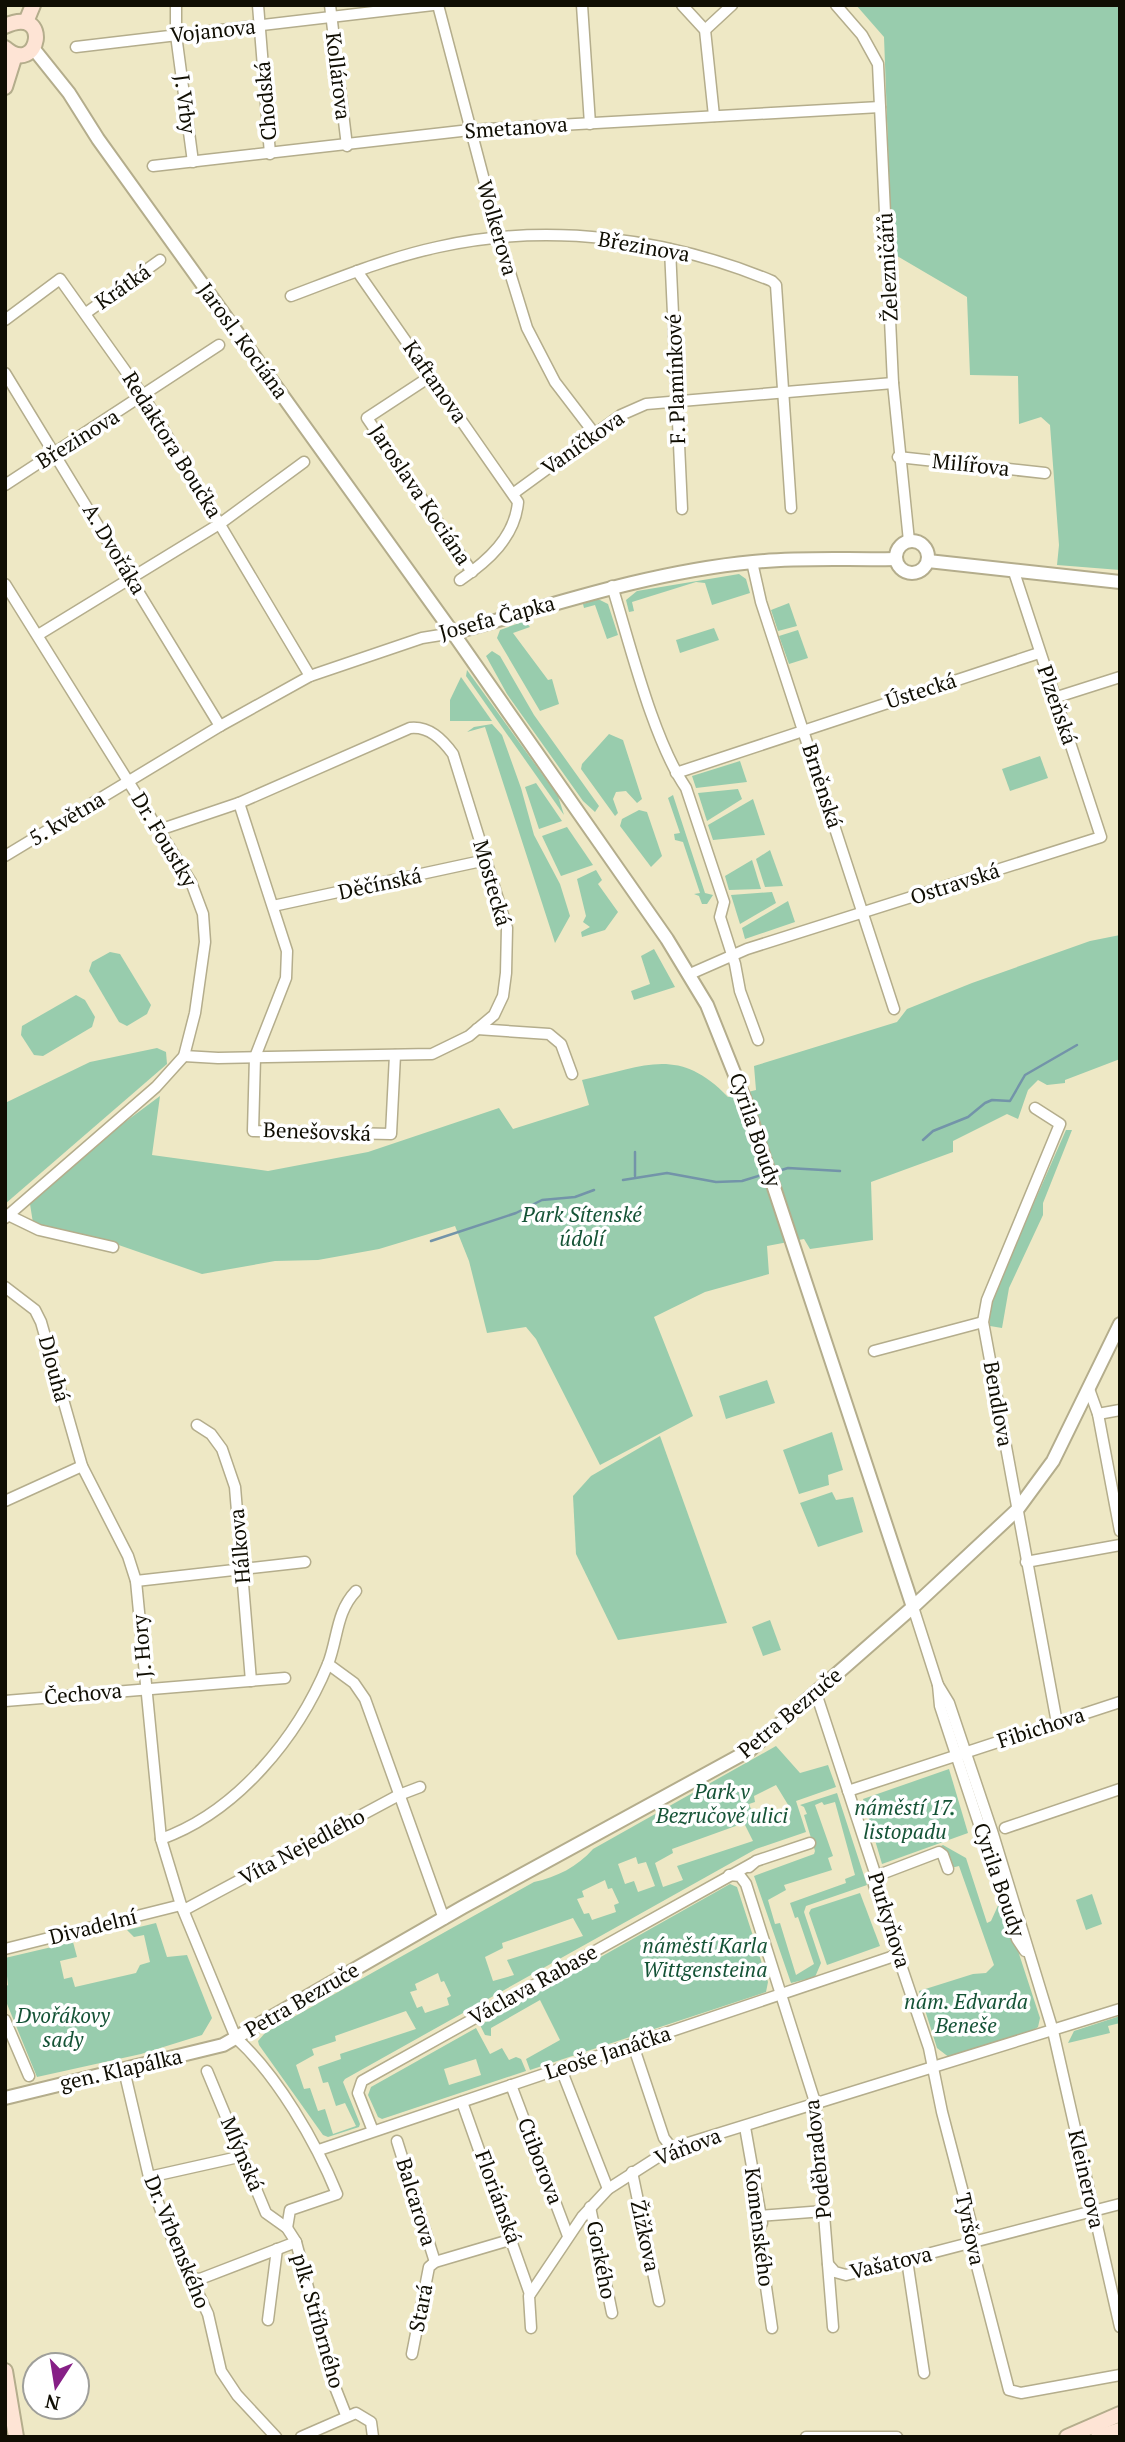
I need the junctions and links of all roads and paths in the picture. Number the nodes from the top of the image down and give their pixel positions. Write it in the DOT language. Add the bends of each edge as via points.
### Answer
graph roads {
  1 [pos="33,5"];
  2 [pos="176,5"];
  3 [pos="258,5"];
  4 [pos="330,5"];
  5 [pos="436,5"];
  6 [pos="582,5"];
  7 [pos="682,5"];
  8 [pos="732,5"];
  9 [pos="836,5"];
  10 [pos="331,18"];
  11 [pos="26,22"];
  12 [pos="5,26"];
  13 [pos="259,26"];
  14 [pos="705,30"];
  15 [pos="176,35"];
  16 [pos="76,47"];
  17 [pos="33,48"];
  18 [pos="10,52"];
  19 [pos="5,87"];
  20 [pos="880,107"];
  21 [pos="714,116"];
  22 [pos="590,124"];
  23 [pos="470,130"];
  24 [pos="347,146"];
  25 [pos="270,155"];
  26 [pos="193,162"];
  27 [pos="153,166"];
  28 [pos="499,237"];
  29 [pos="670,249"];
  30 [pos="160,260"];
  31 [pos="357,271"];
  32 [pos="291,296"];
  33 [pos="86,313"];
  34 [pos="5,320"];
  35 [pos="219,345"];
  36 [pos="5,373"];
  37 [pos="431,376"];
  38 [pos="893,383"];
  39 [pos="783,391"];
  40 [pos="144,397"];
  41 [pos="677,399"];
  42 [pos="594,433"];
  43 [pos="55,453"];
  44 [pos="898,457"];
  45 [pos="304,462"];
  46 [pos="1045,473"];
  47 [pos="5,485"];
  48 [pos="514,493"];
  49 [pos="791,508"];
  50 [pos="682,509"];
  51 [pos="220,523"];
  52 [pos="909,541"];
  53 [pos="896,559"];
  54 [pos="928,561"];
  55 [pos="751,562"];
  56 [pos="472,572"];
  57 [pos="1014,572"];
  58 [pos="131,577"];
  59 [pos="460,580"];
  60 [pos="1120,582"];
  61 [pos="5,584"];
  62 [pos="612,586"];
  63 [pos="453,633"];
  64 [pos="38,635"];
  65 [pos="1039,653"];
  66 [pos="310,676"];
  67 [pos="1120,677"];
  68 [pos="1054,698"];
  69 [pos="220,726"];
  70 [pos="804,730"];
  71 [pos="676,773"];
  72 [pos="129,782"];
  73 [pos="239,803"];
  74 [pos="159,830"];
  75 [pos="1101,837"];
  76 [pos="5,856"];
  77 [pos="486,860"];
  78 [pos="273,906"];
  79 [pos="864,913"];
  80 [pos="733,954"];
  81 [pos="690,974"];
  82 [pos="894,1009"];
  83 [pos="477,1029"];
  84 [pos="758,1040"];
  85 [pos="395,1055"];
  86 [pos="184,1056"];
  87 [pos="255,1057"];
  88 [pos="572,1074"];
  89 [pos="1035,1108"];
  90 [pos="7,1216"];
  91 [pos="113,1247"];
  92 [pos="5,1287"];
  93 [pos="983,1322"];
  94 [pos="1120,1324"];
  95 [pos="874,1351"];
  96 [pos="1089,1389"];
  97 [pos="1120,1410"];
  98 [pos="1098,1414"];
  99 [pos="197,1424"];
  100 [pos="82,1465"];
  101 [pos="5,1501"];
  102 [pos="1017,1510"];
  103 [pos="1120,1531"];
  104 [pos="1120,1545"];
  105 [pos="304,1562"];
  106 [pos="1026,1562"];
  107 [pos="241,1568"];
  108 [pos="136,1581"];
  109 [pos="353,1594"];
  110 [pos="913,1607"];
  111 [pos="328,1664"];
  112 [pos="285,1678"];
  113 [pos="251,1681"];
  114 [pos="146,1689"];
  115 [pos="816,1693"];
  116 [pos="5,1701"];
  117 [pos="1120,1702"];
  118 [pos="1057,1723"];
  119 [pos="961,1754"];
  120 [pos="420,1787"];
  121 [pos="1120,1790"];
  122 [pos="848,1791"];
  123 [pos="399,1795"];
  124 [pos="1005,1828"];
  125 [pos="160,1839"];
  126 [pos="810,1843"];
  127 [pos="753,1863"];
  128 [pos="948,1869"];
  129 [pos="728,1875"];
  130 [pos="876,1876"];
  131 [pos="746,1884"];
  132 [pos="183,1907"];
  133 [pos="444,1919"];
  134 [pos="5,1949"];
  135 [pos="897,1955"];
  136 [pos="783,1996"];
  137 [pos="1120,2009"];
  138 [pos="5,2020"];
  139 [pos="1053,2031"];
  140 [pos="236,2038"];
  141 [pos="633,2045"];
  142 [pos="932,2068"];
  143 [pos="561,2069"];
  144 [pos="124,2070"];
  145 [pos="206,2071"];
  146 [pos="29,2076"];
  147 [pos="511,2085"];
  148 [pos="5,2098"];
  149 [pos="462,2102"];
  150 [pos="815,2102"];
  151 [pos="745,2127"];
  152 [pos="373,2131"];
  153 [pos="397,2141"];
  154 [pos="672,2148"];
  155 [pos="319,2150"];
  156 [pos="243,2156"];
  157 [pos="632,2172"];
  158 [pos="149,2178"];
  159 [pos="608,2189"];
  160 [pos="1120,2204"];
  161 [pos="590,2207"];
  162 [pos="1094,2210"];
  163 [pos="824,2211"];
  164 [pos="760,2216"];
  165 [pos="287,2228"];
  166 [pos="568,2236"];
  167 [pos="513,2239"];
  168 [pos="296,2242"];
  169 [pos="971,2243"];
  170 [pos="277,2249"];
  171 [pos="907,2260"];
  172 [pos="435,2262"];
  173 [pos="828,2264"];
  174 [pos="191,2278"];
  175 [pos="530,2294"];
  176 [pos="659,2301"];
  177 [pos="612,2314"];
  178 [pos="268,2320"];
  179 [pos="833,2327"];
  180 [pos="1120,2327"];
  181 [pos="531,2328"];
  182 [pos="772,2328"];
  183 [pos="412,2354"];
  184 [pos="5,2371"];
  185 [pos="924,2373"];
  186 [pos="1120,2375"];
  187 [pos="1120,2414"];
  188 [pos="346,2415"];
  189 [pos="1120,2430"];
  190 [pos="16,2437"];
  191 [pos="276,2437"];
  192 [pos="301,2437"];
  193 [pos="373,2437"];
  194 [pos="806,2437"];
  195 [pos="897,2437"];
  196 [pos="1067,2437"];
  197 [pos="1098,2437"];
  1 -- 11 [label="main road"];
  2 -- 15 [label="street, J. Vrby"];
  3 -- 13 [label="street, Chodská"];
  4 -- 10 [label="street, Kollárova"];
  5 -- 10 [label="street, Vojanova"];
  5 -- 23 [label="street, Wolkerova"];
  6 -- 22 [label="street"];
  7 -- 14 [label="street"];
  8 -- 14 [label="street"];
  9 -- 20 [label="street, Železničářů" via="862,35 878,64"];
  10 -- 13 [label="street, Vojanova"];
  10 -- 24 [label="street, Kollárova"];
  11 -- 12 [label="main road"];
  11 -- 17 [label="main road" via="36,32"];
  13 -- 15 [label="street, Vojanova"];
  13 -- 25 [label="street, Chodská"];
  14 -- 21 [label="street"];
  15 -- 16 [label="street, Vojanova"];
  15 -- 26 [label="street, J. Vrby"];
  17 -- 18 [label="main road" via="25,54"];
  17 -- 63 [label="street, Jarosl. Kociána"];
  18 -- 19 [label="main road"];
  20 -- 21 [label="street, Smetanova"];
  20 -- 38 [label="street, Železničářů"];
  21 -- 22 [label="street, Smetanova"];
  22 -- 23 [label="street, Smetanova"];
  23 -- 24 [label="street, Smetanova"];
  23 -- 28 [label="street, Wolkerova"];
  24 -- 25 [label="street, Smetanova"];
  25 -- 26 [label="street, Smetanova"];
  26 -- 27 [label="street, Smetanova"];
  28 -- 29 [label="street, Březinova" via="605,237"];
  28 -- 31 [label="street, Březinova" via="438,247"];
  28 -- 42 [label="street, Wolkerova" via="527,328 555,382"];
  29 -- 39 [label="street, Březinova" via="736,266 776,285"];
  29 -- 41 [label="street, F. Plamínkové"];
  30 -- 33 [label="street, Krátká"];
  31 -- 32 [label="street, Březinova"];
  31 -- 37 [label="street, Kaftanova"];
  33 -- 34 [label="street, Redaktora Boučka" via="60,279"];
  33 -- 40 [label="street, Redaktora Boučka"];
  35 -- 40 [label="street, Březinova"];
  36 -- 43 [label="street, A. Dvořáka"];
  37 -- 48 [label="street, Kaftanova"];
  37 -- 56 [label="street, Jaroslava Kociána" via="367,418"];
  38 -- 39 [label="street, Vaníčkova"];
  38 -- 44 [label="street, Železničářů"];
  39 -- 41 [label="street, Vaníčkova"];
  39 -- 49 [label="street, Březinova"];
  40 -- 43 [label="street, Březinova"];
  40 -- 51 [label="street, Redaktora Boučka"];
  41 -- 42 [label="street, Vaníčkova" via="646,404"];
  41 -- 50 [label="street, F. Plamínkové"];
  42 -- 48 [label="street, Vaníčkova"];
  43 -- 47 [label="street, Březinova"];
  43 -- 58 [label="street, A. Dvořáka"];
  44 -- 46 [label="street, Milířova"];
  44 -- 52 [label="street, Železničářů"];
  45 -- 51 [label="street"];
  48 -- 56 [label="street" via="517,510 510,526 495,554"];
  51 -- 58 [label="street"];
  51 -- 66 [label="street, Redaktora Boučka"];
  52 -- 53 [label="street" via="899,548"];
  52 -- 54 [label="street" via="923,545"];
  53 -- 54 [label="street" via="910,573 921,571"];
  53 -- 55 [label="street, Josefa Čapka"];
  54 -- 57 [label="street"];
  55 -- 62 [label="street, Josefa Čapka"];
  55 -- 70 [label="street, Brněnská"];
  56 -- 59 [label="street"];
  57 -- 60 [label="street"];
  57 -- 65 [label="street, Plzeňská"];
  58 -- 64 [label="street"];
  58 -- 69 [label="street, A. Dvořáka"];
  61 -- 64 [label="street, Dr. Foustky"];
  62 -- 63 [label="street, Josefa Čapka"];
  62 -- 71 [label="street"];
  63 -- 66 [label="street, Josefa Čapka" via="422,638"];
  63 -- 81 [label="street, Cyrila Boudy"];
  64 -- 72 [label="street, Dr. Foustky"];
  65 -- 68 [label="street, Plzeňská"];
  65 -- 70 [label="street, Ústecká"];
  66 -- 69 [label="street, Josefa Čapka"];
  67 -- 68 [label="street"];
  68 -- 75 [label="street, Plzeňská"];
  69 -- 72 [label="street, Josefa Čapka"];
  70 -- 71 [label="street, Ústecká"];
  70 -- 79 [label="street, Brněnská"];
  71 -- 80 [label="street" via="686,788 724,902 720,917"];
  72 -- 74 [label="street, Dr. Foustky"];
  72 -- 76 [label="street, 5. května"];
  73 -- 74 [label="street, Mostecká"];
  73 -- 77 [label="street, Mostecká" via="410,728 425,729 453,754"];
  73 -- 78 [label="street, Benešovská"];
  74 -- 86 [label="street, Dr. Foustky" via="191,883 204,928 195,1013"];
  75 -- 79 [label="street, Ostravská"];
  77 -- 78 [label="street, Děčínská"];
  77 -- 83 [label="street, Mostecká" via="507,928 508,958 503,996 494,1014"];
  78 -- 87 [label="street, Benešovská" via="287,951 286,978"];
  79 -- 80 [label="street, Ostravská"];
  79 -- 82 [label="street, Brněnská"];
  80 -- 81 [label="street, Ostravská"];
  80 -- 84 [label="street" via="740,991"];
  81 -- 110 [label="street, Cyrila Boudy" via="746,1100"];
  83 -- 85 [label="street, Mostecká" via="432,1054"];
  83 -- 88 [label="street" via="542,1032 554,1037"];
  85 -- 87 [label="street, Mostecká"];
  85 -- 87 [label="street, Benešovská" via="391,1134 253,1130"];
  86 -- 87 [label="street, Mostecká"];
  86 -- 90 [label="street, Dr. Foustky" via="156,1087"];
  89 -- 93 [label="street, Bendlova" via="1060,1124 986,1300"];
  90 -- 91 [label="street" via="39,1230"];
  92 -- 100 [label="street, Dlouhá" via="35,1310 41,1322"];
  93 -- 95 [label="street"];
  93 -- 102 [label="street, Bendlova"];
  94 -- 96 [label="street, Petra Bezruče"];
  96 -- 98 [label="street"];
  96 -- 102 [label="street, Petra Bezruče" via="1053,1461"];
  97 -- 98 [label="street"];
  98 -- 103 [label="street"];
  99 -- 107 [label="street, Hálkova" via="211,1434 229,1466 235,1487"];
  100 -- 101 [label="street"];
  100 -- 108 [label="street, J. Hory"];
  102 -- 106 [label="street, Bendlova"];
  102 -- 110 [label="street, Petra Bezruče"];
  104 -- 106 [label="street"];
  105 -- 107 [label="street"];
  106 -- 118 [label="street, Bendlova"];
  107 -- 108 [label="street"];
  107 -- 113 [label="street, Hálkova"];
  108 -- 114 [label="street, J. Hory"];
  109 -- 111 [label="street" via="342,1609"];
  110 -- 115 [label="street, Petra Bezruče"];
  110 -- 119 [label="street, Cyrila Boudy" via="938,1685 949,1703"];
  111 -- 123 [label="street" via="354,1683 365,1699"];
  111 -- 125 [label="street" via="301,1715 257,1773 200,1819"];
  112 -- 113 [label="street, Čechova"];
  113 -- 114 [label="street, Čechova"];
  114 -- 116 [label="street, Čechova"];
  114 -- 125 [label="street, J. Hory"];
  115 -- 122 [label="street, Purkyňova"];
  115 -- 133 [label="street, Petra Bezruče" via="750,1750"];
  117 -- 118 [label="street, Fibichova"];
  118 -- 119 [label="street, Fibichova"];
  119 -- 122 [label="street"];
  119 -- 139 [label="street, Cyrila Boudy"];
  120 -- 123 [label="street, Víta Nejedlého"];
  121 -- 124 [label="street"];
  122 -- 130 [label="street, Purkyňova"];
  123 -- 132 [label="street, Víta Nejedlého"];
  123 -- 133 [label="street"];
  125 -- 132 [label="street, J. Hory"];
  126 -- 127 [label="street, Václava Rabase"];
  127 -- 129 [label="street, Václava Rabase"];
  127 -- 131 [label="street" via="746,1871"];
  128 -- 130 [label="street" via="939,1852"];
  129 -- 131 [label="street" via="740,1876"];
  129 -- 152 [label="street, Václava Rabase" via="364,2079 358,2093"];
  130 -- 135 [label="street, Purkyňova" via="874,1885"];
  131 -- 136 [label="street, Poděbradova"];
  132 -- 134 [label="street, Divadelní"];
  132 -- 140 [label="street, J. Hory"];
  133 -- 140 [label="street, Petra Bezruče"];
  135 -- 136 [label="street, Leoše Janáčka"];
  135 -- 142 [label="street, Purkyňova"];
  136 -- 141 [label="street, Leoše Janáčka"];
  136 -- 150 [label="street, Poděbradova"];
  137 -- 139 [label="street"];
  138 -- 146 [label="street"];
  139 -- 142 [label="street"];
  139 -- 162 [label="street, Kleinerova"];
  140 -- 144 [label="street, gen. Klapálka"];
  140 -- 155 [label="street" via="253,2053"];
  141 -- 143 [label="street, Leoše Janáčka"];
  141 -- 154 [label="street" via="664,2138"];
  142 -- 150 [label="street, Váňova"];
  142 -- 169 [label="street, Tyršova" via="972,2227"];
  143 -- 147 [label="street, Leoše Janáčka"];
  143 -- 159 [label="street"];
  144 -- 148 [label="street, gen. Klapálka"];
  144 -- 158 [label="street, Dr. Vrbenského"];
  145 -- 156 [label="street, Mlýnská"];
  147 -- 149 [label="street, Leoše Janáčka"];
  147 -- 166 [label="street, Ctiborova"];
  149 -- 152 [label="street, Leoše Janáčka"];
  149 -- 167 [label="street, Floriánská"];
  150 -- 151 [label="street, Váňova"];
  150 -- 163 [label="street, Poděbradova"];
  151 -- 154 [label="street, Váňova"];
  151 -- 164 [label="street, Komenského"];
  152 -- 155 [label="street, Leoše Janáčka"];
  153 -- 172 [label="street, Balcarova"];
  154 -- 157 [label="street, Váňova"];
  155 -- 165 [label="street" via="337,2194 290,2210"];
  156 -- 158 [label="street"];
  156 -- 165 [label="street, Mlýnská" via="266,2213"];
  157 -- 159 [label="street, Váňova"];
  157 -- 176 [label="street, Žižkova"];
  158 -- 174 [label="street, Dr. Vrbenského"];
  159 -- 161 [label="street, Váňova"];
  160 -- 162 [label="street, Vašatova"];
  161 -- 166 [label="street, Váňova"];
  161 -- 177 [label="street, Gorkého"];
  162 -- 169 [label="street, Vašatova"];
  162 -- 180 [label="street, Kleinerova"];
  163 -- 164 [label="street"];
  163 -- 173 [label="street, Poděbradova"];
  164 -- 182 [label="street, Komenského" via="758,2232"];
  165 -- 168 [label="street, plk. Stříbrného"];
  166 -- 175 [label="street, Váňova"];
  167 -- 172 [label="street, Stará"];
  167 -- 175 [label="street, Floriánská"];
  168 -- 170 [label="street"];
  168 -- 188 [label="street, plk. Stříbrného"];
  169 -- 171 [label="street, Vašatova"];
  169 -- 186 [label="street, Tyršova" via="1009,2390 1021,2393"];
  170 -- 174 [label="street" via="200,2279"];
  170 -- 178 [label="street"];
  171 -- 173 [label="street, Vašatova" via="846,2275"];
  171 -- 185 [label="street"];
  172 -- 183 [label="street, Stará" via="429,2267"];
  173 -- 179 [label="street, Poděbradova"];
  174 -- 191 [label="street, Dr. Vrbenského" via="208,2314 221,2371"];
  175 -- 181 [label="street"];
  184 -- 190 [label="main road"];
  187 -- 196 [label="main road"];
  188 -- 192 [label="street"];
  188 -- 193 [label="street" via="368,2417"];
  189 -- 197 [label="main road"];
  194 -- 195 [label="street"];
}
